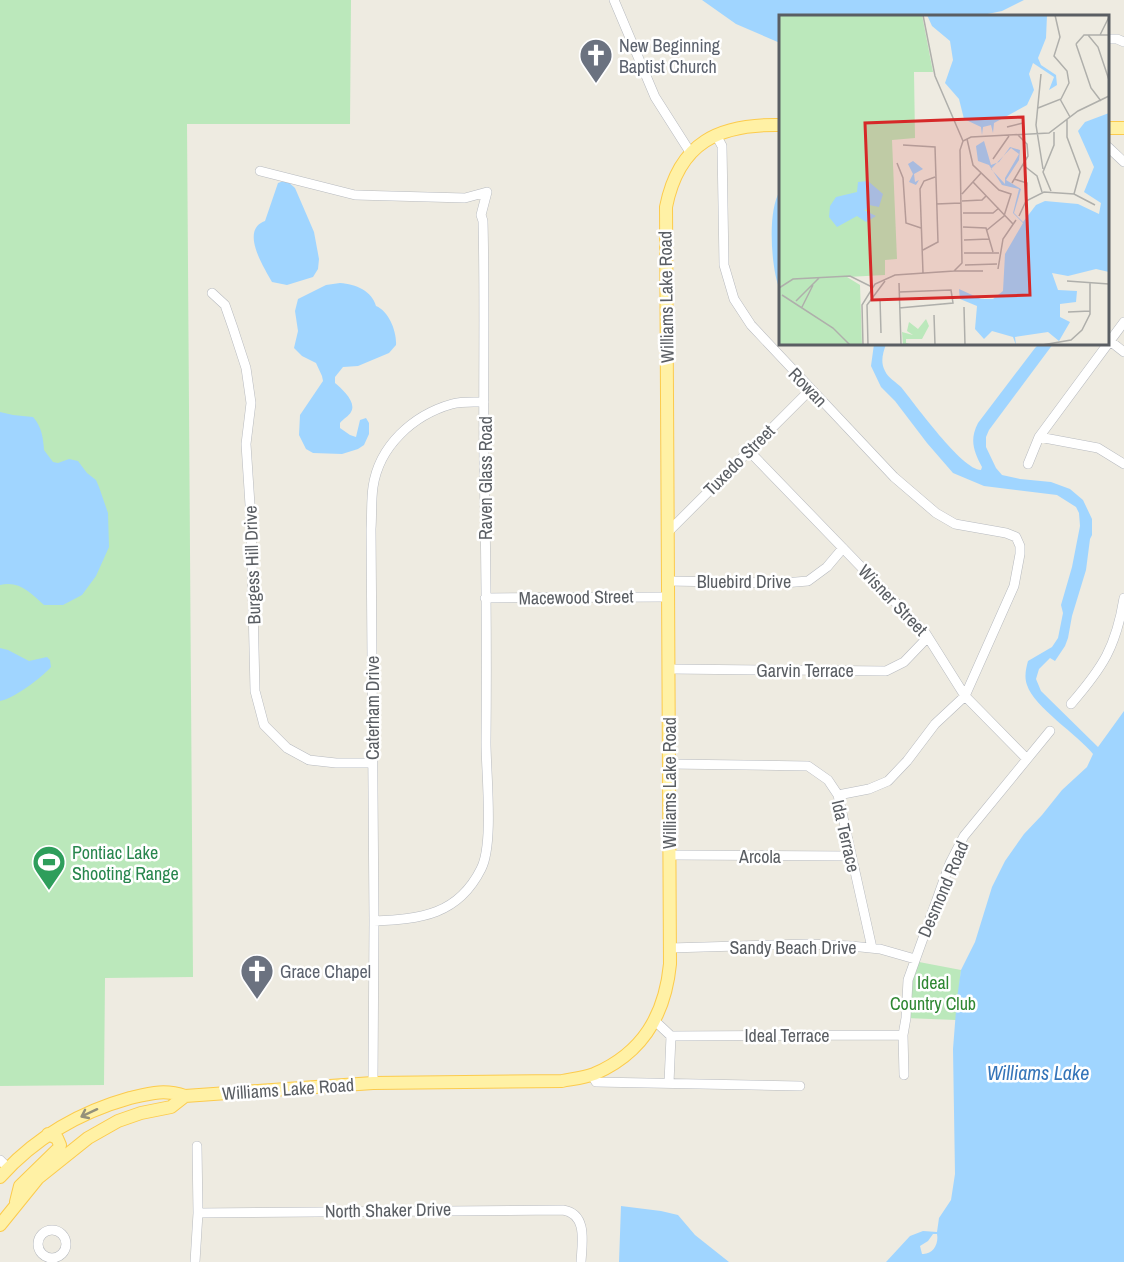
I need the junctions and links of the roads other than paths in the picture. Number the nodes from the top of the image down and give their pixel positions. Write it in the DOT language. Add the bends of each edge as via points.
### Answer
graph roads {
  1 [pos="614,0"];
  2 [pos="1109,39"];
  3 [pos="1124,42"];
  4 [pos="779,125"];
  5 [pos="716,135"];
  6 [pos="1109,149"];
  7 [pos="690,152"];
  8 [pos="1124,162"];
  9 [pos="260,171"];
  10 [pos="212,293"];
  11 [pos="1124,322"];
  12 [pos="1110,341"];
  13 [pos="1107,345"];
  14 [pos="1124,352"];
  15 [pos="811,389"];
  16 [pos="484,402"];
  17 [pos="1039,437"];
  18 [pos="748,450"];
  19 [pos="1028,464"];
  20 [pos="1124,464"];
  21 [pos="668,532"];
  22 [pos="843,548"];
  23 [pos="668,581"];
  24 [pos="668,597"];
  25 [pos="485,598"];
  26 [pos="1124,598"];
  27 [pos="928,637"];
  28 [pos="669,669"];
  29 [pos="966,696"];
  30 [pos="1071,704"];
  31 [pos="1050,731"];
  32 [pos="1027,759"];
  33 [pos="372,763"];
  34 [pos="669,764"];
  35 [pos="838,795"];
  36 [pos="669,855"];
  37 [pos="851,856"];
  38 [pos="374,921"];
  39 [pos="670,948"];
  40 [pos="872,948"];
  41 [pos="915,959"];
  42 [pos="655,1021"];
  43 [pos="903,1035"];
  44 [pos="671,1036"];
  45 [pos="592,1075"];
  46 [pos="904,1075"];
  47 [pos="373,1083"];
  48 [pos="669,1083"];
  49 [pos="800,1086"];
  50 [pos="185,1096"];
  51 [pos="118,1102"];
  52 [pos="123,1120"];
  53 [pos="48,1134"];
  54 [pos="197,1146"];
  55 [pos="3,1169"];
  56 [pos="15,1206"];
  57 [pos="198,1213"];
  58 [pos="0,1225"];
  59 [pos="195,1262"];
  60 [pos="581,1262"];
  1 -- 7 [label="street" via="656,97"];
  2 -- 3 [label="street"];
  4 -- 5 [label="main road, Williams Lake Road" via="746,125"];
  5 -- 7 [label="main road, Williams Lake Road"];
  5 -- 15 [label="street, Rowan" via="722,146 724,265 734,299 751,325"];
  6 -- 8 [label="street"];
  7 -- 21 [label="main road, Williams Lake Road" via="674,178 665,218"];
  9 -- 16 [label="street, Raven Glass Road" via="355,195 465,198 487,192 481,215"];
  10 -- 33 [label="street, Burgess Hill Drive" via="225,305 246,368 251,403 246,444 255,691 264,725 287,748 309,760"];
  11 -- 12 [label="street"];
  12 -- 14 [label="street"];
  13 -- 17 [label="street"];
  15 -- 18 [label="street, Tuxedo Street"];
  15 -- 29 [label="street, Rowan" via="894,477 936,513 955,524 1016,537 1020,554 1014,586"];
  16 -- 25 [label="street, Raven Glass Road"];
  16 -- 33 [label="street, Caterham Drive" via="445,406 404,429 383,455 373,487"];
  17 -- 19 [label="street"];
  17 -- 20 [label="street" via="1098,448"];
  18 -- 21 [label="street, Tuxedo Street"];
  18 -- 22 [label="street, Wisner Street"];
  21 -- 23 [label="main road, Williams Lake Road"];
  22 -- 23 [label="street, Bluebird Drive" via="808,581"];
  22 -- 27 [label="street, Wisner Street"];
  23 -- 24 [label="main road, Williams Lake Road"];
  24 -- 25 [label="street, Macewood Street"];
  24 -- 28 [label="main road, Williams Lake Road"];
  25 -- 38 [label="street, Raven Glass Road" via="488,789 483,866 455,903 439,912"];
  26 -- 30 [label="street" via="1119,625 1105,661"];
  27 -- 28 [label="street, Garvin Terrace" via="904,662 886,671"];
  27 -- 29 [label="street, Wisner Street"];
  28 -- 34 [label="main road, Williams Lake Road"];
  29 -- 32 [label="street, Wisner Street"];
  29 -- 35 [label="street" via="935,724 888,781"];
  31 -- 32 [label="street, Desmond Road"];
  32 -- 41 [label="street, Desmond Road" via="964,836 950,863"];
  33 -- 38 [label="street, Caterham Drive"];
  34 -- 35 [label="street, Ida Terrace" via="808,766 828,780"];
  34 -- 36 [label="main road, Williams Lake Road"];
  35 -- 37 [label="street, Ida Terrace"];
  36 -- 37 [label="street, Arcola"];
  36 -- 39 [label="main road, Williams Lake Road"];
  37 -- 40 [label="street, Ida Terrace"];
  38 -- 47 [label="street, Caterham Drive"];
  39 -- 40 [label="street, Sandy Beach Drive" via="809,944"];
  39 -- 42 [label="main road, Williams Lake Road" via="668,988"];
  40 -- 41 [label="street, Sandy Beach Drive"];
  41 -- 43 [label="street, Desmond Road"];
  42 -- 44 [label="street"];
  42 -- 45 [label="main road, Williams Lake Road" via="639,1044"];
  43 -- 44 [label="street, Ideal Terrace"];
  43 -- 46 [label="street, Desmond Road"];
  44 -- 48 [label="street"];
  45 -- 47 [label="main road, Williams Lake Road" via="562,1081"];
  45 -- 48 [label="street" via="596,1082"];
  47 -- 50 [label="main road, Williams Lake Road"];
  48 -- 49 [label="street"];
  50 -- 51 [label="main road, Williams Lake Road" via="169,1090"];
  50 -- 52 [label="main road, Williams Lake Road" via="171,1107"];
  51 -- 52 [label="main road" via="124,1112"];
  51 -- 53 [label="main road, Williams Lake Road, one-way"];
  52 -- 56 [label="main road, Williams Lake Road" via="88,1138 54,1165"];
  53 -- 55 [label="main road, Williams Lake Road"];
  53 -- 56 [label="main road" via="57,1138 60,1145 20,1186"];
  54 -- 57 [label="street"];
  56 -- 58 [label="main road, Williams Lake Road"];
  57 -- 59 [label="street"];
  57 -- 60 [label="street, North Shaker Drive" via="563,1210 580,1220"];
}
